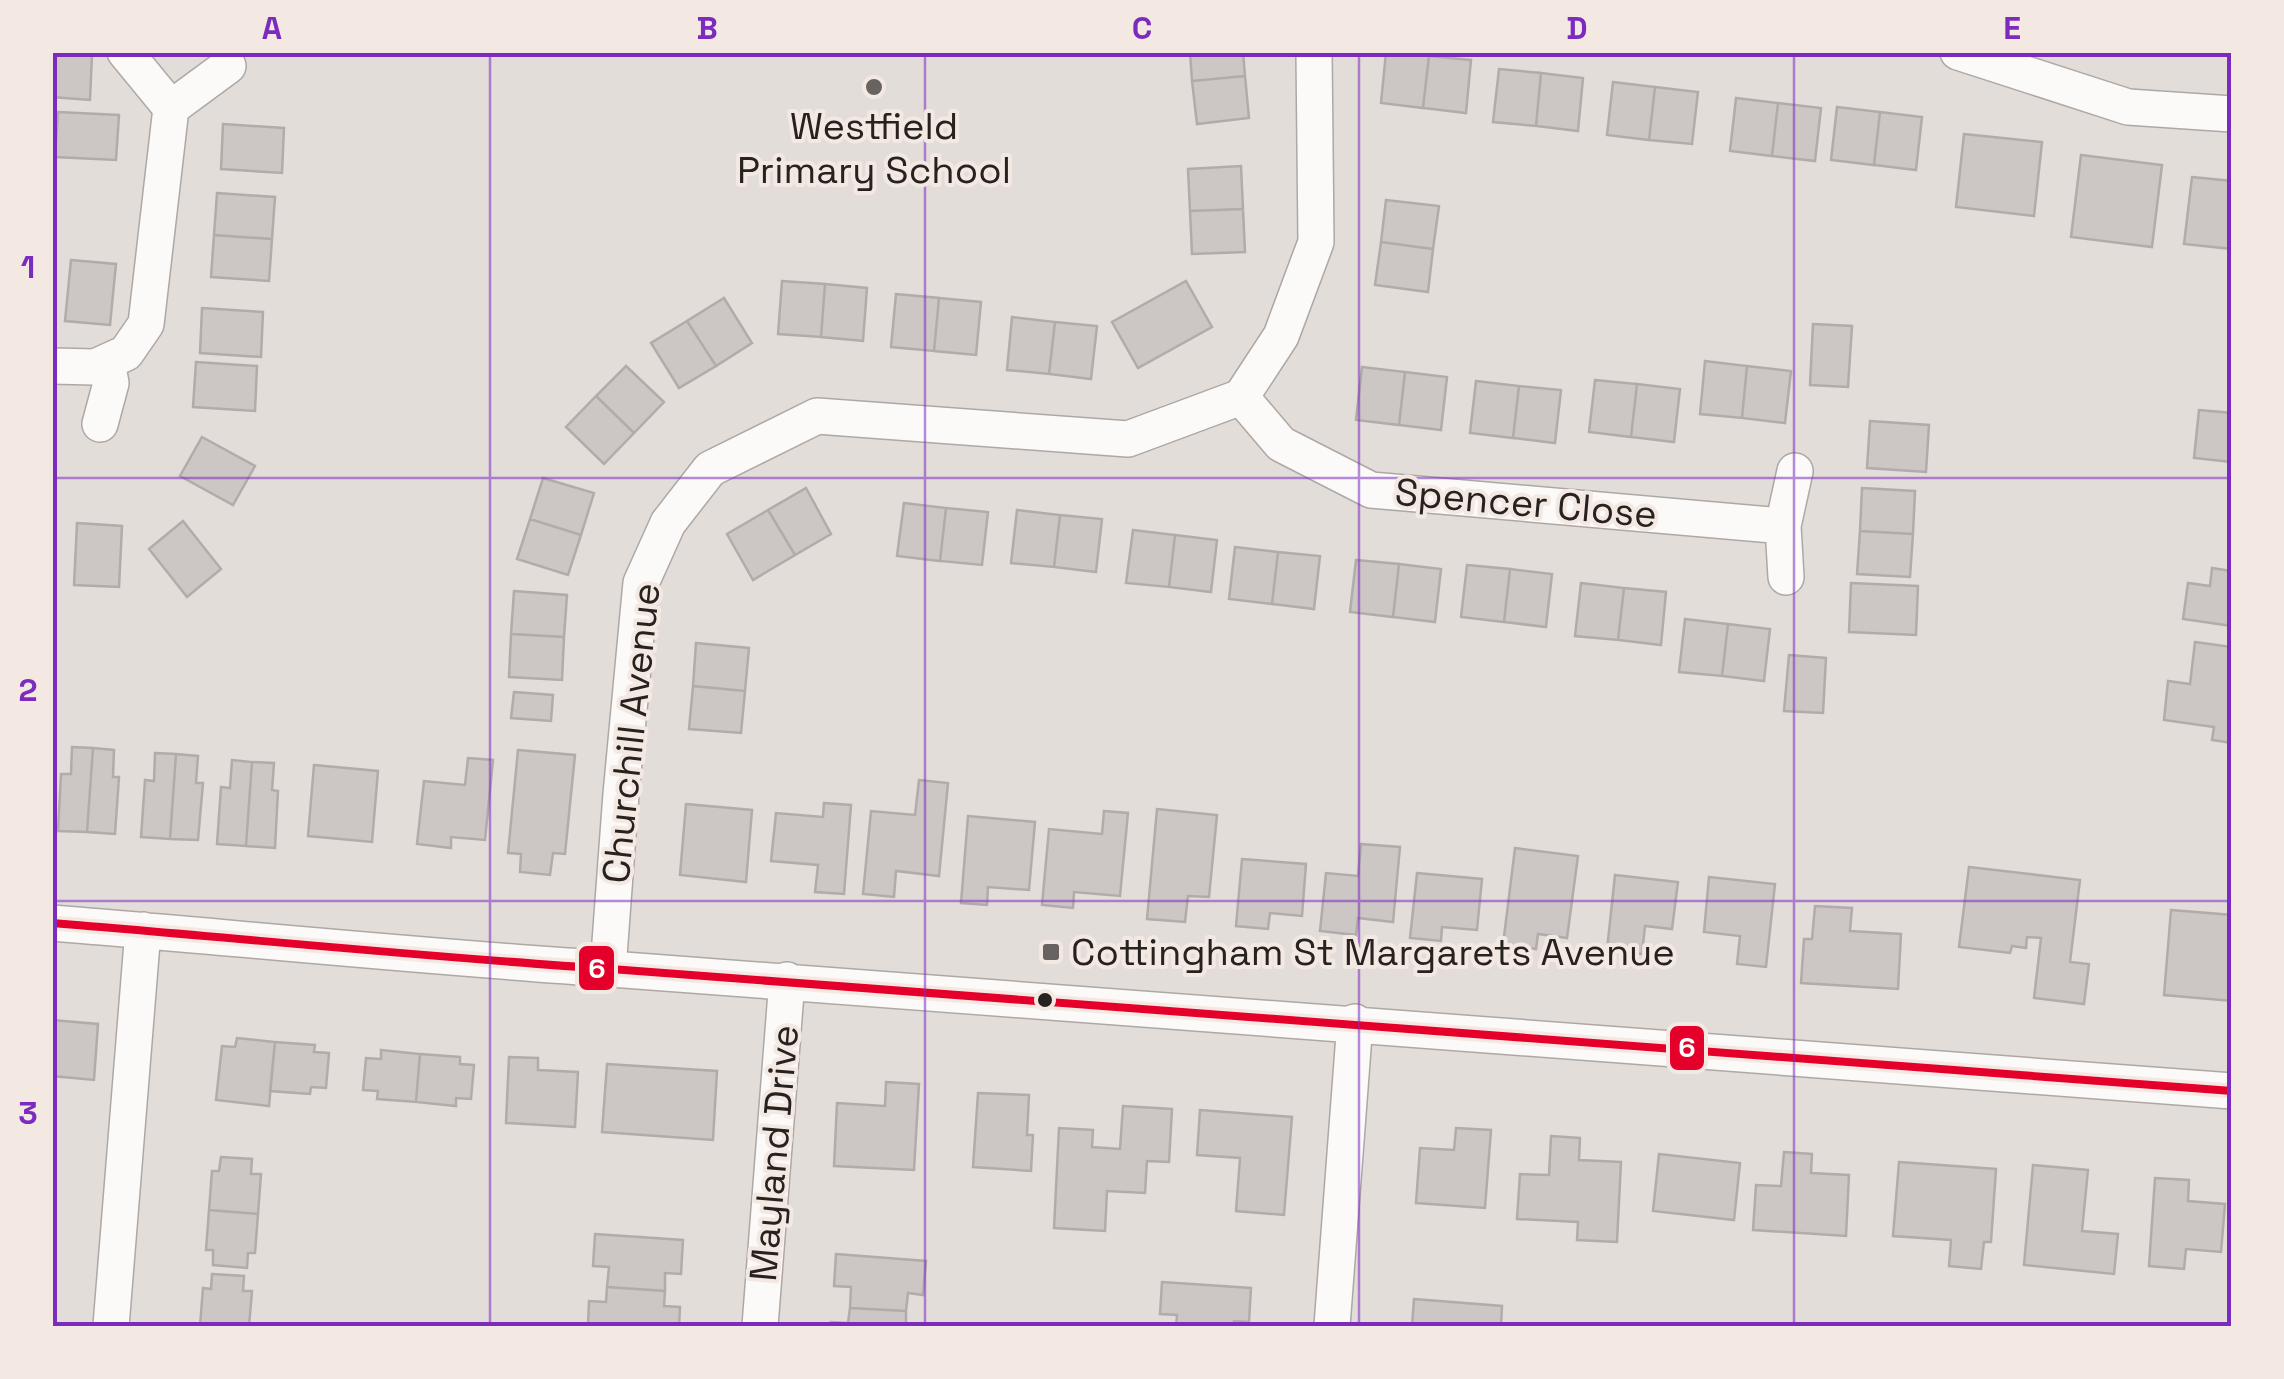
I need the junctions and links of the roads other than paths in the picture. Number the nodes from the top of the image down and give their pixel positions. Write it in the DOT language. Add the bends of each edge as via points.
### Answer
graph roads {
  1 [pos="124,52"];
  2 [pos="1314,52"];
  3 [pos="1958,52"];
  4 [pos="228,66"];
  5 [pos="171,108"];
  6 [pos="2232,114"];
  7 [pos="108,362"];
  8 [pos="52,366"];
  9 [pos="1240,397"];
  10 [pos="100,424"];
  11 [pos="1796,471"];
  12 [pos="1783,526"];
  13 [pos="1786,577"];
  14 [pos="52,923"];
  15 [pos="144,930"];
  16 [pos="608,969"];
  17 [pos="788,980"];
  18 [pos="1355,1022"];
  19 [pos="2232,1091"];
  20 [pos="111,1326"];
  21 [pos="760,1326"];
  22 [pos="1332,1326"];
  1 -- 5 [label="street"];
  2 -- 9 [label="street" via="1316,242 1281,336"];
  3 -- 6 [label="street" via="2128,107"];
  4 -- 5 [label="street"];
  5 -- 7 [label="street" via="146,324 126,353"];
  7 -- 8 [label="street"];
  7 -- 10 [label="street"];
  9 -- 12 [label="street, Spencer Close" via="1281,444 1371,490"];
  9 -- 16 [label="street, Churchill Avenue" via="1128,439 817,416 710,469 668,523 641,583"];
  11 -- 12 [label="street"];
  12 -- 13 [label="street"];
  14 -- 15 [label="street"];
  15 -- 16 [label="street"];
  15 -- 20 [label="street"];
  16 -- 17 [label="street"];
  17 -- 18 [label="street"];
  17 -- 21 [label="street, Mayland Drive"];
  18 -- 19 [label="street"];
  18 -- 22 [label="street"];
}
